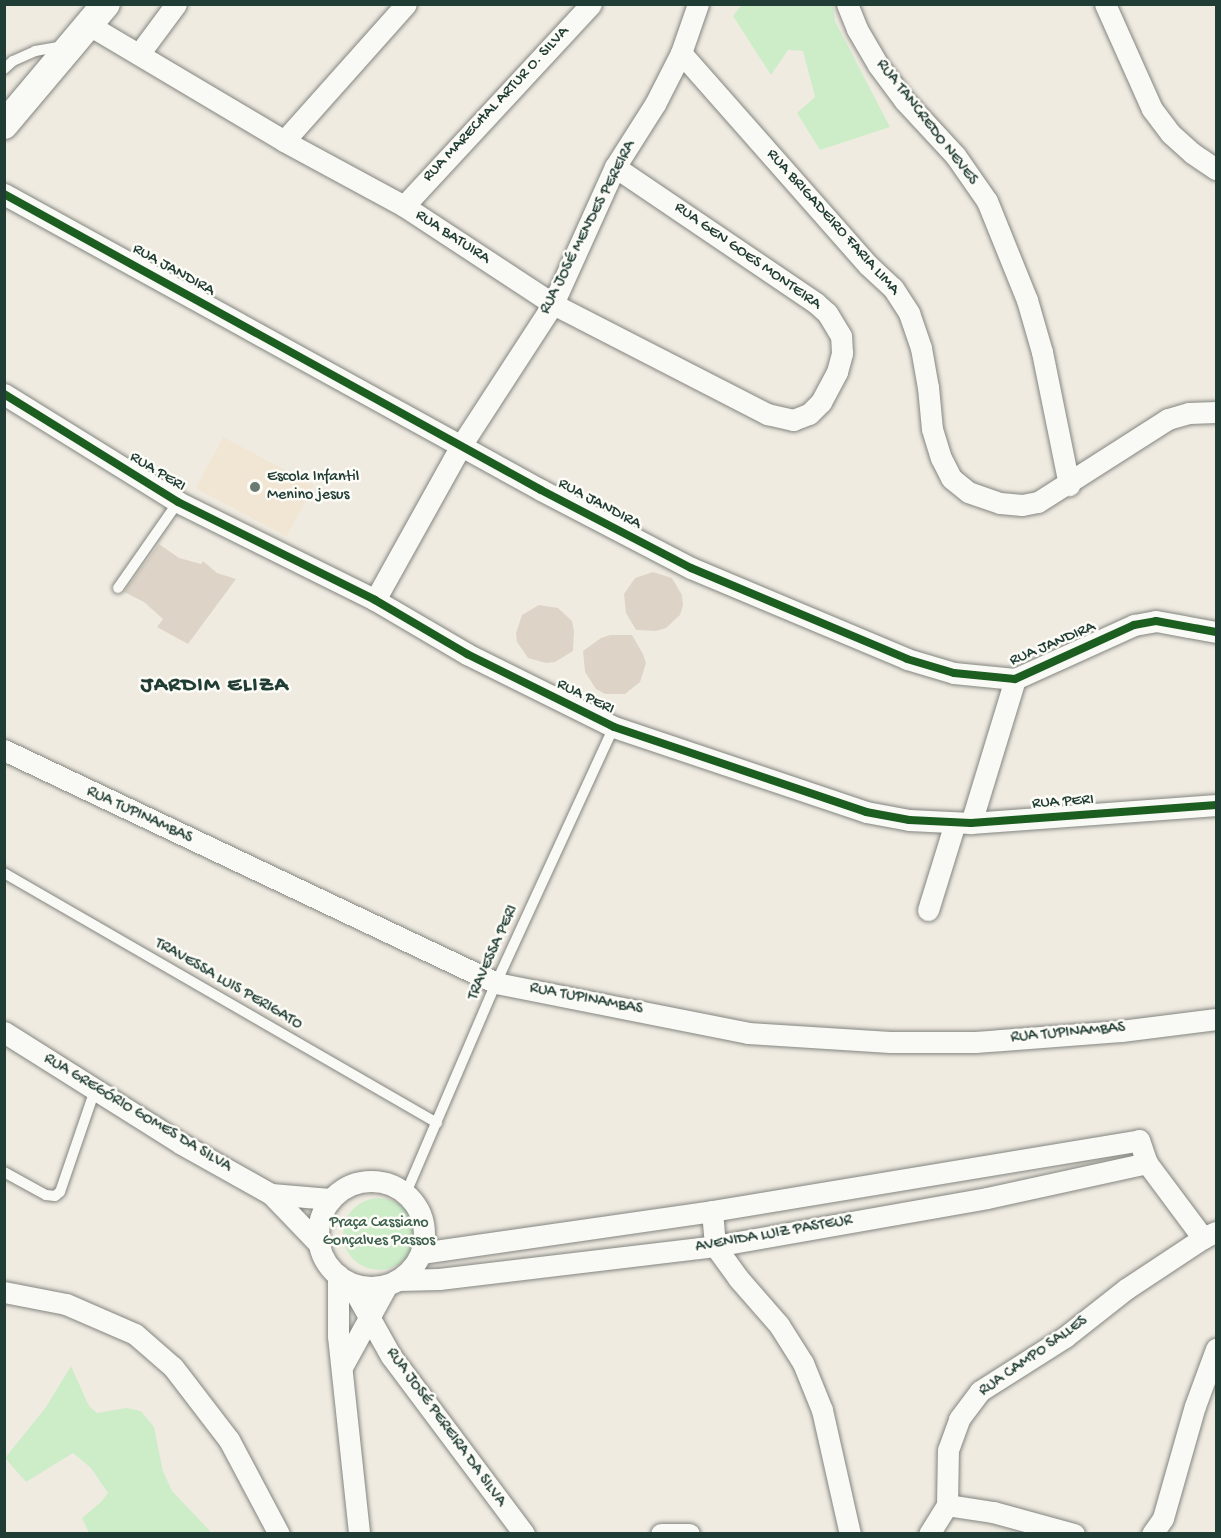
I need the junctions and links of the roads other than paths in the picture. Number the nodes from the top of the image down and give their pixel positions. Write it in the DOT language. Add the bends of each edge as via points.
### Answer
graph roads {
  1 [pos="176,4"];
  2 [pos="406,4"];
  3 [pos="591,4"];
  4 [pos="698,4"];
  5 [pos="848,4"];
  6 [pos="1105,4"];
  7 [pos="89,25"];
  8 [pos="681,53"];
  9 [pos="140,54"];
  10 [pos="4,69"];
  11 [pos="4,125"];
  12 [pos="284,141"];
  13 [pos="615,167"];
  14 [pos="1216,170"];
  15 [pos="4,194"];
  16 [pos="404,206"];
  17 [pos="553,304"];
  18 [pos="4,394"];
  19 [pos="821,402"];
  20 [pos="1216,412"];
  21 [pos="462,444"];
  22 [pos="1069,485"];
  23 [pos="178,502"];
  24 [pos="118,588"];
  25 [pos="375,600"];
  26 [pos="1216,632"];
  27 [pos="1015,679"];
  28 [pos="614,727"];
  29 [pos="4,750"];
  30 [pos="1216,805"];
  31 [pos="963,823"];
  32 [pos="4,873"];
  33 [pos="928,910"];
  34 [pos="496,983"];
  35 [pos="1216,1019"];
  36 [pos="4,1032"];
  37 [pos="95,1090"];
  38 [pos="437,1123"];
  39 [pos="1147,1163"];
  40 [pos="4,1172"];
  41 [pos="406,1193"];
  42 [pos="271,1194"];
  43 [pos="330,1199"];
  44 [pos="712,1211"];
  45 [pos="1210,1235"];
  46 [pos="319,1244"];
  47 [pos="716,1246"];
  48 [pos="421,1253"];
  49 [pos="344,1279"];
  50 [pos="392,1284"];
  51 [pos="4,1292"];
  52 [pos="370,1320"];
  53 [pos="1216,1349"];
  54 [pos="342,1368"];
  55 [pos="947,1505"];
  56 [pos="279,1533"];
  57 [pos="359,1533"];
  58 [pos="524,1533"];
  59 [pos="661,1533"];
  60 [pos="689,1533"];
  61 [pos="850,1533"];
  62 [pos="929,1533"];
  63 [pos="1074,1533"];
  64 [pos="1152,1533"];
  1 -- 9 [label="street"];
  2 -- 12 [label="street"];
  3 -- 16 [label="street, RUA MARECHAL ARTUR O. SILVA"];
  4 -- 8 [label="street, RUA JOSÉ MENDES PEREIRA"];
  5 -- 22 [label="street, RUA TANCREDO NEVES" via="878,65 955,155 987,201 1027,300 1042,352"];
  6 -- 14 [label="street" via="1152,109 1171,134"];
  7 -- 9 [label="street, RUA BATUIRA"];
  7 -- 10 [label="lane"];
  7 -- 11 [label="main road"];
  8 -- 13 [label="street, RUA JOSÉ MENDES PEREIRA" via="655,104"];
  8 -- 22 [label="street, RUA BRIGADEIRO FARIA LIMA" via="893,288 909,313 928,387 932,429 951,478 980,497 1022,505 1038,502"];
  9 -- 12 [label="street, RUA BATUIRA"];
  12 -- 16 [label="street, RUA BATUIRA"];
  13 -- 17 [label="street, RUA JOSÉ MENDES PEREIRA"];
  13 -- 19 [label="street, RUA GEN GOES MONTEIRA" via="827,313 841,336 842,353"];
  15 -- 21 [label="street, RUA JANDIRA"];
  16 -- 17 [label="street, RUA BATUIRA"];
  17 -- 19 [label="street, RUA BATUIRA" via="774,417 793,420 809,414"];
  17 -- 21 [label="street, RUA JOSÉ MENDES PEREIRA"];
  18 -- 23 [label="street, RUA PERI"];
  20 -- 22 [label="street, RUA BRIGADEIRO FARIA LIMA" via="1168,418"];
  21 -- 25 [label="street, RUA JOSÉ MENDES PEREIRA"];
  21 -- 27 [label="street, RUA JANDIRA" via="691,568 908,659 954,673"];
  23 -- 24 [label="lane"];
  23 -- 25 [label="street, RUA PERI"];
  25 -- 28 [label="street, RUA PERI" via="467,654"];
  26 -- 27 [label="street, RUA JANDIRA" via="1156,621 1134,625"];
  27 -- 31 [label="street"];
  28 -- 31 [label="street, RUA PERI" via="866,812 909,820"];
  28 -- 34 [label="lane, TRAVESSA PERI"];
  29 -- 34 [label="street, RUA TUPINAMBAS"];
  30 -- 31 [label="street, RUA PERI"];
  31 -- 33 [label="street"];
  32 -- 38 [label="lane, TRAVESSA LUIS PERIGATO"];
  34 -- 35 [label="street, RUA TUPINAMBAS" via="748,1033 890,1042 975,1042"];
  34 -- 38 [label="lane, TRAVESSA PERI"];
  36 -- 37 [label="street, RUA GREGÓRIO GOMES DA SILVA"];
  37 -- 40 [label="lane" via="60,1192 46,1195"];
  37 -- 42 [label="street, RUA GREGÓRIO GOMES DA SILVA"];
  38 -- 41 [label="lane, TRAVESSA PERI"];
  39 -- 44 [label="street, AVENIDA LUIZ PASTEUR" via="1139,1140"];
  39 -- 45 [label="street"];
  39 -- 47 [label="street, AVENIDA LUIZ PASTEUR" via="987,1198"];
  41 -- 43 [label="street" via="377,1180 361,1180 346,1185"];
  41 -- 48 [label="street" via="417,1205 423,1221"];
  42 -- 43 [label="street, RUA GREGÓRIO GOMES DA SILVA"];
  42 -- 46 [label="street, RUA GREGÓRIO GOMES DA SILVA"];
  43 -- 46 [label="street" via="319,1222"];
  44 -- 47 [label="street"];
  44 -- 48 [label="street, AVENIDA LUIZ PASTEUR"];
  45 -- 55 [label="street, RUA CAMPO SALLES" via="1126,1289 1065,1337 980,1391 959,1419 948,1450"];
  46 -- 49 [label="street" via="327,1265"];
  47 -- 50 [label="street, AVENIDA LUIZ PASTEUR"];
  47 -- 61 [label="street" via="779,1325 803,1363 822,1410"];
  48 -- 50 [label="street" via="412,1269"];
  49 -- 50 [label="street" via="367,1288"];
  49 -- 52 [label="street, RUA JOSÉ PEREIRA DA SILVA"];
  49 -- 54 [label="street" via="338,1336"];
  50 -- 52 [label="street"];
  51 -- 56 [label="street" via="66,1304 135,1334 173,1367 229,1440"];
  52 -- 54 [label="street"];
  52 -- 58 [label="street, RUA JOSÉ PEREIRA DA SILVA" via="391,1356"];
  53 -- 64 [label="street" via="1163,1518"];
  54 -- 57 [label="street"];
  55 -- 62 [label="street"];
  55 -- 63 [label="street" via="993,1512"];
  59 -- 60 [label="street"];
}
